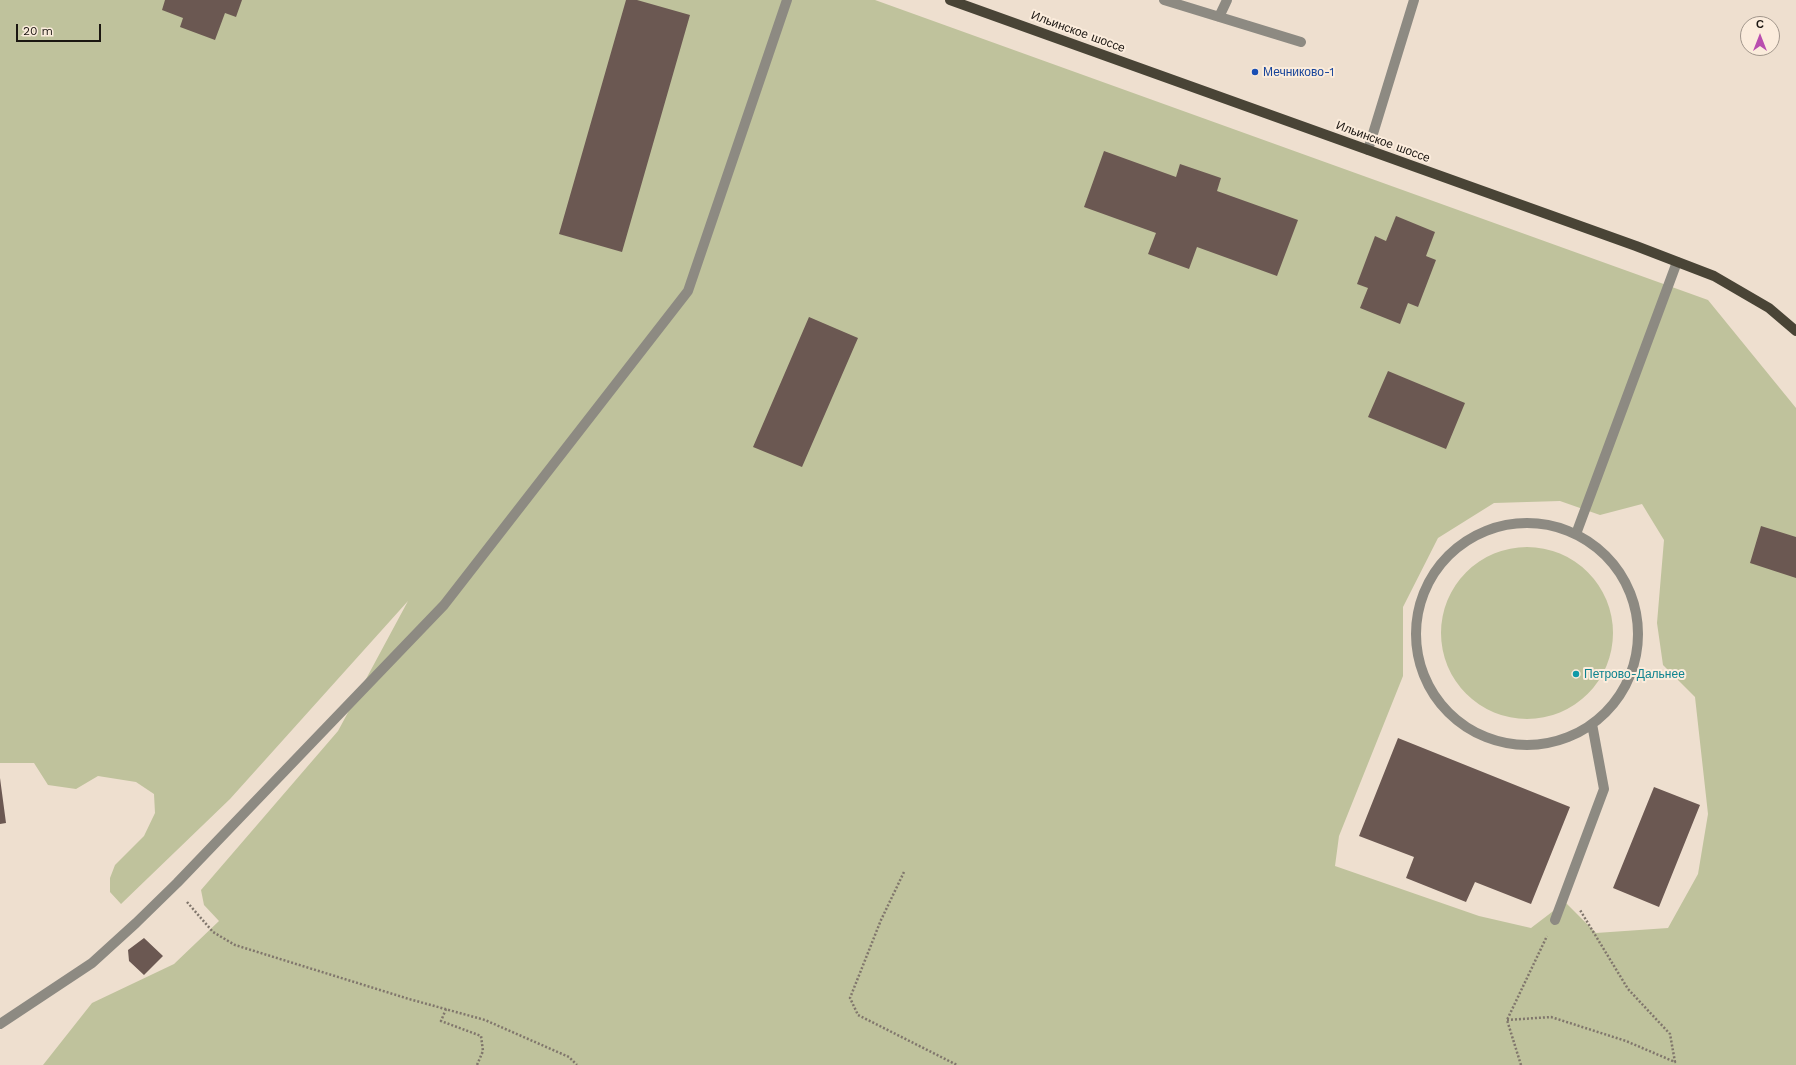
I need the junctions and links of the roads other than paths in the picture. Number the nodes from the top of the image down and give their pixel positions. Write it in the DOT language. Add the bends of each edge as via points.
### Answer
graph roads {
  1 [pos="787,0"];
  2 [pos="950,0"];
  3 [pos="1164,0"];
  4 [pos="1226,0"];
  5 [pos="1414,0"];
  6 [pos="1219,17"];
  7 [pos="1301,42"];
  8 [pos="1368,150"];
  9 [pos="1677,262"];
  10 [pos="1796,331"];
  11 [pos="1576,534"];
  12 [pos="1592,724"];
  13 [pos="1555,920"];
  14 [pos="0,1024"];
  1 -- 14 [label="street" via="688,291 444,605 136,923 92,963"];
  2 -- 8 [label="main road, Ильинское шоссе"];
  3 -- 6 [label="street"];
  4 -- 6 [label="street"];
  5 -- 8 [label="street"];
  6 -- 7 [label="street"];
  8 -- 9 [label="main road, Ильинское шоссе"];
  9 -- 10 [label="main road, Ильинское шоссе" via="1721,280 1769,308"];
  9 -- 11 [label="street"];
  11 -- 12 [label="street" via="1604,553 1618,569 1629,588 1636,609 1638,631 1637,652 1631,673 1608,710"];
  11 -- 12 [label="street" via="1546,524 1524,523 1482,532 1463,543 1447,558 1424,594 1418,615 1417,637 1419,659 1426,679 1437,698 1451,714 1468,727 1488,737 1509,743 1552,742"];
  12 -- 13 [label="street" via="1604,789"];
}
